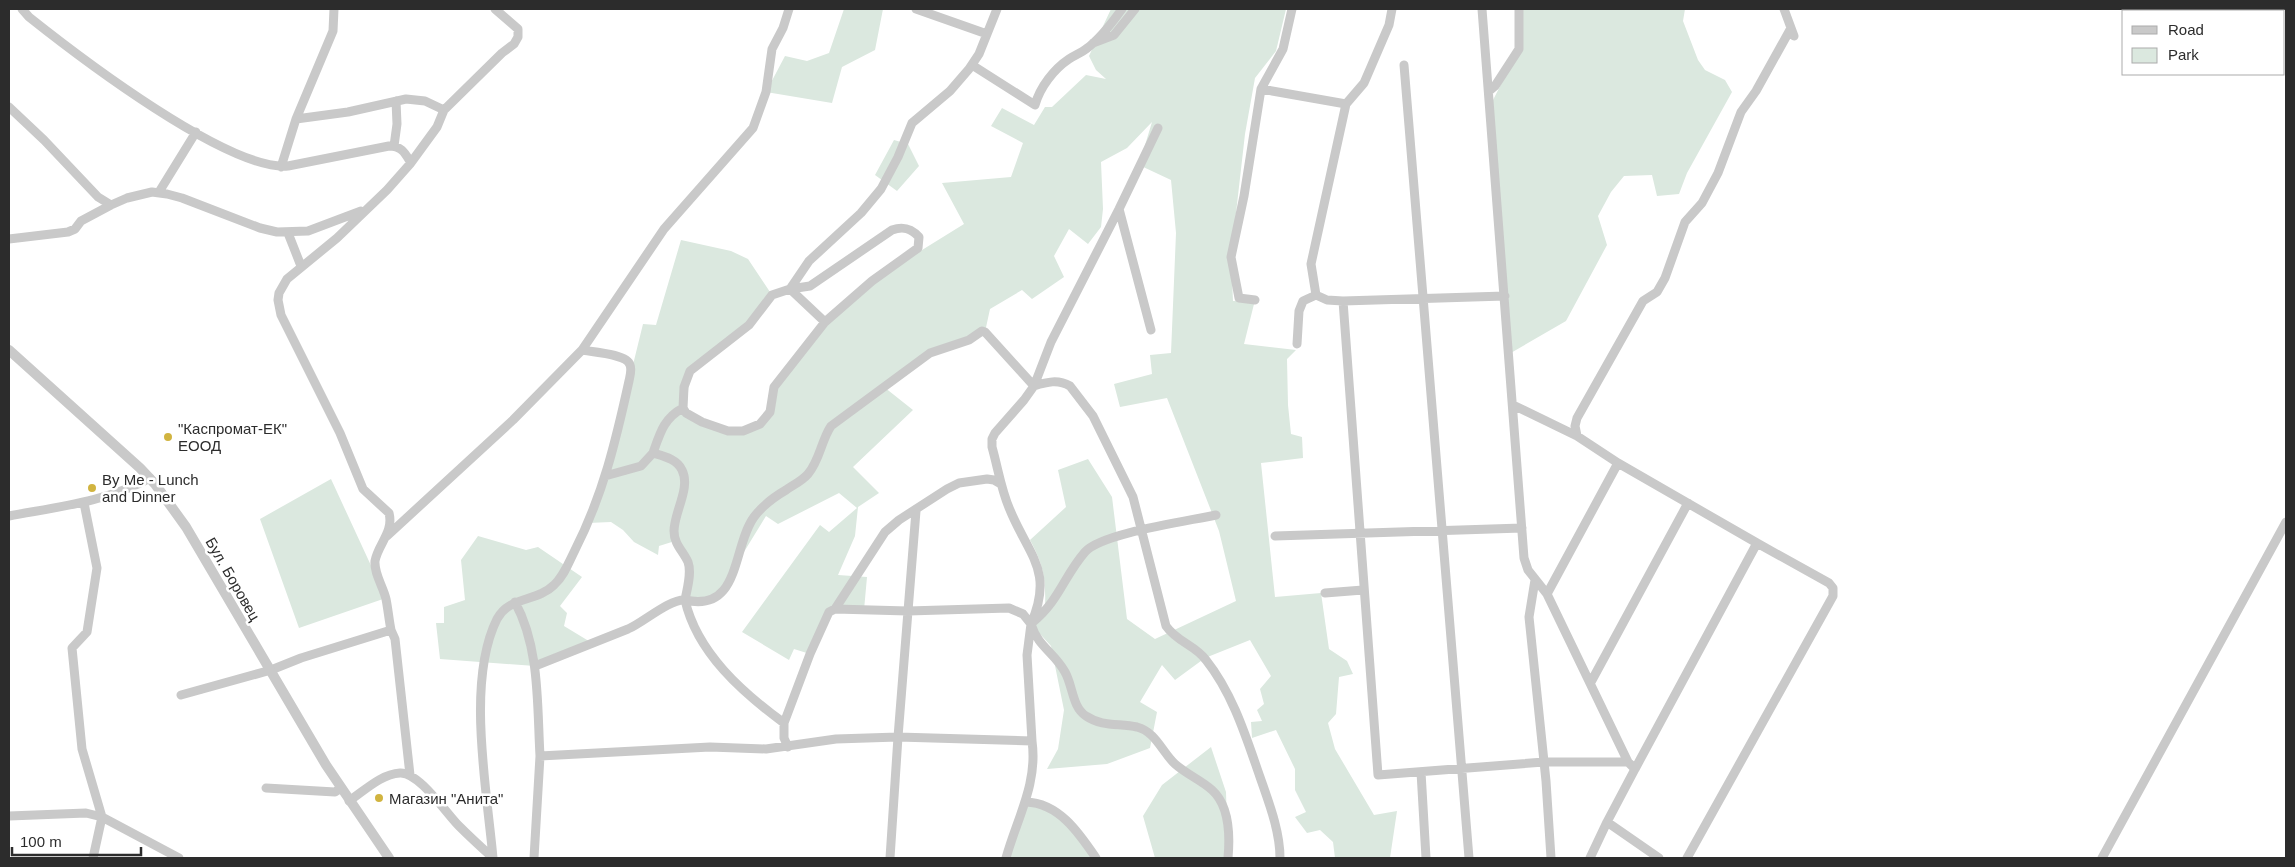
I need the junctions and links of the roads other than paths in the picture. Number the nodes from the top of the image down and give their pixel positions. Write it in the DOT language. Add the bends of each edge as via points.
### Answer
graph roads {
  1 [pos="22,9"];
  2 [pos="334,9"];
  3 [pos="496,9"];
  4 [pos="789,9"];
  5 [pos="916,9"];
  6 [pos="997,9"];
  7 [pos="1122,9"];
  8 [pos="1135,9"];
  9 [pos="1292,9"];
  10 [pos="1392,9"];
  11 [pos="1482,9"];
  12 [pos="1520,9"];
  13 [pos="1784,9"];
  14 [pos="987,34"];
  15 [pos="1093,43"];
  16 [pos="972,65"];
  17 [pos="1404,65"];
  18 [pos="1260,89"];
  19 [pos="1489,90"];
  20 [pos="396,101"];
  21 [pos="1346,104"];
  22 [pos="9,107"];
  23 [pos="444,110"];
  24 [pos="296,119"];
  25 [pos="1158,128"];
  26 [pos="196,132"];
  27 [pos="394,146"];
  28 [pos="411,163"];
  29 [pos="281,167"];
  30 [pos="159,192"];
  31 [pos="111,205"];
  32 [pos="1119,209"];
  33 [pos="364,210"];
  34 [pos="288,233"];
  35 [pos="9,240"];
  36 [pos="302,266"];
  37 [pos="790,289"];
  38 [pos="1316,295"];
  39 [pos="1504,296"];
  40 [pos="1423,297"];
  41 [pos="1255,300"];
  42 [pos="1343,301"];
  43 [pos="825,322"];
  44 [pos="1151,330"];
  45 [pos="1297,344"];
  46 [pos="9,350"];
  47 [pos="582,350"];
  48 [pos="1034,386"];
  49 [pos="1513,405"];
  50 [pos="683,408"];
  51 [pos="1577,436"];
  52 [pos="653,452"];
  53 [pos="1618,463"];
  54 [pos="605,476"];
  55 [pos="150,478"];
  56 [pos="1001,484"];
  57 [pos="84,503"];
  58 [pos="1688,503"];
  59 [pos="916,511"];
  60 [pos="9,516"];
  61 [pos="1216,516"];
  62 [pos="2286,522"];
  63 [pos="1522,528"];
  64 [pos="1142,530"];
  65 [pos="1442,530"];
  66 [pos="1360,532"];
  67 [pos="387,536"];
  68 [pos="1275,536"];
  69 [pos="1757,543"];
  70 [pos="1535,580"];
  71 [pos="1363,590"];
  72 [pos="1325,593"];
  73 [pos="1547,594"];
  74 [pos="685,600"];
  75 [pos="514,602"];
  76 [pos="835,609"];
  77 [pos="908,611"];
  78 [pos="1031,624"];
  79 [pos="391,630"];
  80 [pos="535,666"];
  81 [pos="271,670"];
  82 [pos="1591,682"];
  83 [pos="181,695"];
  84 [pos="784,723"];
  85 [pos="898,737"];
  86 [pos="1032,741"];
  87 [pos="788,747"];
  88 [pos="540,756"];
  89 [pos="1544,762"];
  90 [pos="1628,762"];
  91 [pos="1462,768"];
  92 [pos="1635,769"];
  93 [pos="1421,772"];
  94 [pos="410,775"];
  95 [pos="266,788"];
  96 [pos="341,788"];
  97 [pos="349,801"];
  98 [pos="1026,802"];
  99 [pos="9,816"];
  100 [pos="102,816"];
  101 [pos="1607,822"];
  102 [pos="93,858"];
  103 [pos="179,858"];
  104 [pos="388,858"];
  105 [pos="493,858"];
  106 [pos="534,858"];
  107 [pos="890,858"];
  108 [pos="1006,858"];
  109 [pos="1096,858"];
  110 [pos="1228,858"];
  111 [pos="1280,858"];
  112 [pos="1426,858"];
  113 [pos="1469,858"];
  114 [pos="1551,858"];
  115 [pos="1590,858"];
  116 [pos="1659,858"];
  117 [pos="1687,858"];
  118 [pos="2102,858"];
  1 -- 26 [label="street" via="110,79"];
  2 -- 24 [label="street" via="333,31"];
  3 -- 23 [label="street" via="518,29 518,37"];
  4 -- 47 [label="street" via="772,49 766,92 753,128 664,229"];
  5 -- 14 [label="street"];
  6 -- 14 [label="street"];
  7 -- 15 [label="street"];
  8 -- 15 [label="street" via="1114,35"];
  9 -- 18 [label="street" via="1284,49"];
  10 -- 21 [label="street" via="1389,25 1364,83"];
  11 -- 19 [label="street"];
  12 -- 19 [label="street" via="1519,49"];
  13 -- 51 [label="street" via="1793,32 1741,112 1718,173 1702,203 1686,222 1665,278 1657,292 1644,301 1578,418 1575,426"];
  14 -- 16 [label="street"];
  15 -- 16 [label="street" via="1053,74 1039,92 1035,104"];
  16 -- 37 [label="street" via="950,91 912,123 881,188 861,213 809,261"];
  17 -- 40 [label="street"];
  18 -- 21 [label="street"];
  18 -- 41 [label="street" via="1231,257 1239,298"];
  19 -- 39 [label="street"];
  20 -- 23 [label="street" via="419,100"];
  20 -- 24 [label="street"];
  20 -- 27 [label="street" via="398,124"];
  21 -- 38 [label="street" via="1311,264"];
  22 -- 31 [label="street" via="98,197"];
  23 -- 28 [label="street" via="438,127"];
  24 -- 29 [label="street"];
  25 -- 32 [label="street"];
  26 -- 29 [label="street" via="253,161"];
  26 -- 30 [label="street"];
  27 -- 28 [label="street" via="403,150"];
  27 -- 29 [label="street"];
  28 -- 33 [label="street"];
  30 -- 31 [label="street"];
  30 -- 34 [label="street" via="260,228"];
  31 -- 35 [label="street" via="68,232"];
  32 -- 44 [label="street"];
  32 -- 48 [label="street" via="1051,342"];
  33 -- 34 [label="street" via="308,232"];
  33 -- 36 [label="street" via="337,238"];
  34 -- 36 [label="street"];
  36 -- 67 [label="street" via="287,279 279,292 281,315 340,433 362,489 389,514"];
  37 -- 43 [label="street"];
  37 -- 43 [label="street" via="810,286 892,230 905,228 919,237 918,248 872,281"];
  37 -- 50 [label="street" via="772,295 749,325 690,371 684,387"];
  38 -- 42 [label="street"];
  38 -- 45 [label="street" via="1303,301 1299,311"];
  39 -- 40 [label="street"];
  39 -- 49 [label="street"];
  40 -- 42 [label="street"];
  40 -- 65 [label="street"];
  42 -- 66 [label="street"];
  43 -- 50 [label="street" via="774,387 770,412 760,424 743,432 728,431 702,422"];
  46 -- 55 [label="street, Бул. Боровец"];
  47 -- 54 [label="street" via="621,357 631,367"];
  47 -- 67 [label="street" via="513,420"];
  48 -- 56 [label="street" via="992,439"];
  48 -- 64 [label="street" via="1049,381 1065,383 1080,398 1093,416 1129,489"];
  48 -- 74 [label="street" via="982,331 963,343 930,353 831,426 807,476 768,502 753,518 733,575 722,592 706,602"];
  49 -- 51 [label="street"];
  49 -- 63 [label="street"];
  50 -- 52 [label="street" via="664,423"];
  51 -- 53 [label="street"];
  52 -- 54 [label="street" via="641,466"];
  52 -- 74 [label="street" via="678,464 684,476 674,530 675,541 690,570"];
  53 -- 58 [label="street"];
  53 -- 73 [label="street"];
  54 -- 75 [label="street" via="599,498 560,578 540,594"];
  55 -- 57 [label="street"];
  55 -- 81 [label="street, Бул. Боровец" via="186,527"];
  56 -- 59 [label="street" via="987,479 959,483"];
  56 -- 78 [label="street" via="1040,574 1038,603"];
  57 -- 60 [label="street"];
  57 -- 100 [label="street" via="96,568 87,632 72,648 82,750"];
  58 -- 69 [label="street"];
  58 -- 82 [label="street"];
  59 -- 76 [label="street" via="885,532"];
  59 -- 77 [label="street"];
  61 -- 64 [label="street"];
  62 -- 118 [label="street"];
  63 -- 65 [label="street"];
  63 -- 70 [label="street" via="1524,558"];
  64 -- 78 [label="street" via="1091,546 1047,611"];
  64 -- 111 [label="street" via="1166,626 1180,641 1198,650 1205,658 1238,715 1273,817"];
  65 -- 66 [label="street"];
  65 -- 91 [label="street"];
  66 -- 68 [label="street"];
  66 -- 71 [label="street"];
  67 -- 79 [label="street" via="377,553 375,570 386,598"];
  69 -- 92 [label="street"];
  69 -- 117 [label="street" via="1829,583 1833,596"];
  70 -- 73 [label="street"];
  70 -- 89 [label="street" via="1528,617"];
  71 -- 72 [label="street"];
  71 -- 93 [label="street" via="1378,775"];
  73 -- 82 [label="street"];
  74 -- 80 [label="street" via="673,602 642,623"];
  74 -- 84 [label="street" via="693,625 714,659 757,702"];
  75 -- 80 [label="street" via="526,629"];
  75 -- 105 [label="street" via="503,611 494,628 479,703"];
  76 -- 77 [label="street"];
  76 -- 84 [label="street" via="829,612 823,623"];
  77 -- 78 [label="street" via="1009,608 1023,614"];
  77 -- 85 [label="street"];
  78 -- 86 [label="street" via="1027,655"];
  78 -- 110 [label="street" via="1037,641 1050,651 1064,670 1078,708 1085,716 1108,725 1137,727 1146,731 1174,763 1213,790 1221,800 1229,832"];
  79 -- 81 [label="street"];
  79 -- 94 [label="street" via="395,639"];
  80 -- 88 [label="street"];
  81 -- 83 [label="street"];
  81 -- 96 [label="street, Бул. Боровец"];
  82 -- 90 [label="street"];
  84 -- 87 [label="street"];
  85 -- 86 [label="street"];
  85 -- 87 [label="street" via="836,739"];
  85 -- 107 [label="street"];
  86 -- 98 [label="street" via="1034,767"];
  87 -- 88 [label="street" via="757,750 710,747"];
  88 -- 106 [label="street"];
  89 -- 90 [label="street"];
  89 -- 91 [label="street"];
  89 -- 114 [label="street"];
  90 -- 92 [label="street"];
  91 -- 93 [label="street"];
  91 -- 113 [label="street"];
  92 -- 101 [label="street"];
  93 -- 112 [label="street"];
  94 -- 97 [label="street" via="391,775"];
  94 -- 105 [label="street"];
  95 -- 96 [label="street" via="334,792"];
  96 -- 97 [label="street, Бул. Боровец"];
  97 -- 104 [label="street, Бул. Боровец"];
  98 -- 108 [label="street"];
  98 -- 109 [label="street" via="1054,809"];
  99 -- 100 [label="street" via="86,813"];
  100 -- 102 [label="street"];
  100 -- 103 [label="street"];
  101 -- 115 [label="street"];
  101 -- 116 [label="street"];
}
